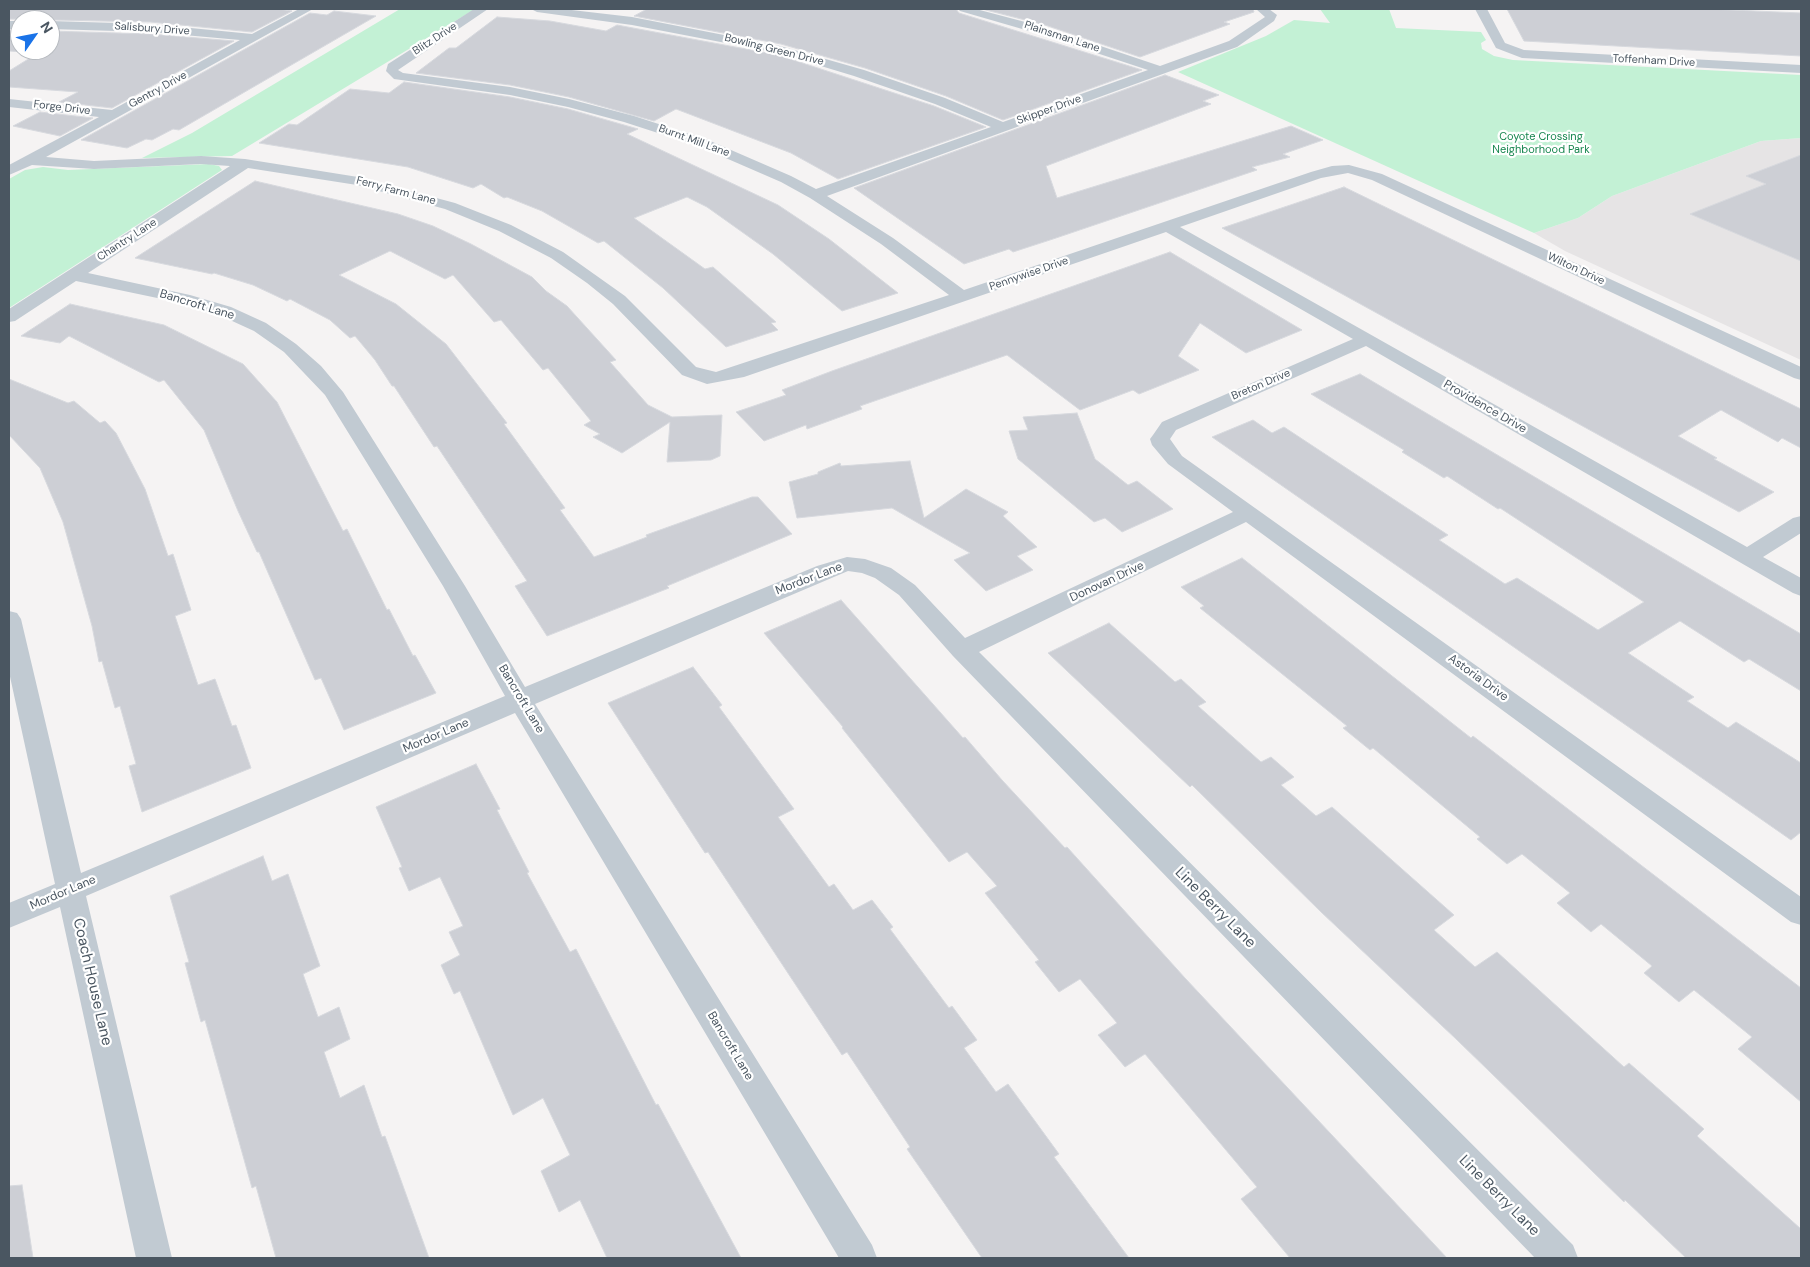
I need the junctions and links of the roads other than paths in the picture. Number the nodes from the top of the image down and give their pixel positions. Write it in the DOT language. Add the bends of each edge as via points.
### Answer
graph roads {
  1 [pos="307,9"];
  2 [pos="482,9"];
  3 [pos="537,9"];
  4 [pos="964,9"];
  5 [pos="1481,9"];
  6 [pos="1265,11"];
  7 [pos="60,25"];
  8 [pos="254,38"];
  9 [pos="1801,69"];
  10 [pos="1160,70"];
  11 [pos="392,71"];
  12 [pos="9,103"];
  13 [pos="114,114"];
  14 [pos="1003,127"];
  15 [pos="29,160"];
  16 [pos="244,163"];
  17 [pos="1349,169"];
  18 [pos="9,172"];
  19 [pos="815,194"];
  20 [pos="1169,227"];
  21 [pos="72,275"];
  22 [pos="963,297"];
  23 [pos="9,317"];
  24 [pos="1367,339"];
  25 [pos="1801,374"];
  26 [pos="707,378"];
  27 [pos="1160,439"];
  28 [pos="1250,512"];
  29 [pos="1801,523"];
  30 [pos="1747,557"];
  31 [pos="865,566"];
  32 [pos="1801,588"];
  33 [pos="9,619"];
  34 [pos="962,650"];
  35 [pos="520,700"];
  36 [pos="72,890"];
  37 [pos="1801,914"];
  38 [pos="9,916"];
  39 [pos="154,1258"];
  40 [pos="860,1258"];
  41 [pos="1560,1258"];
  1 -- 8 [label="street, Gentry Drive"];
  2 -- 11 [label="street, Blitz Drive" via="392,67"];
  3 -- 14 [label="street, Bowling Green Drive" via="641,22 780,50 877,79"];
  4 -- 10 [label="street, Plainsman Lane" via="1040,30"];
  5 -- 9 [label="street, Toffenham Drive" via="1500,45 1534,55"];
  6 -- 10 [label="street, Skipper Drive" via="1272,17 1270,20 1245,38"];
  7 -- 8 [label="street, Salisbury Drive" via="150,28"];
  8 -- 13 [label="street, Gentry Drive"];
  10 -- 14 [label="street, Skipper Drive"];
  11 -- 19 [label="street, Burnt Mill Lane" via="399,76 569,103 629,119 712,146"];
  12 -- 13 [label="street, Forge Drive"];
  13 -- 15 [label="street, Gentry Drive"];
  14 -- 19 [label="street, Skipper Drive"];
  15 -- 16 [label="street, Ferry Farm Lane" via="94,165 201,160"];
  15 -- 18 [label="street, Gentry Drive"];
  16 -- 21 [label="street, Chantry Lane"];
  16 -- 26 [label="street, Ferry Farm Lane" via="358,180 395,189 505,228 557,254 593,279 689,371"];
  17 -- 20 [label="street, Pennywise Drive" via="1328,172"];
  17 -- 25 [label="street, Wilton Drive" via="1377,177"];
  19 -- 22 [label="street, Burnt Mill Lane" via="887,241"];
  20 -- 22 [label="street, Pennywise Drive"];
  20 -- 24 [label="street, Providence Drive"];
  21 -- 23 [label="street, Chantry Lane"];
  21 -- 35 [label="street, Bancroft Lane" via="225,311 260,327 314,370 334,392 357,428"];
  22 -- 26 [label="street, Pennywise Drive" via="737,373"];
  24 -- 27 [label="street, Breton Drive" via="1186,418 1170,426"];
  24 -- 30 [label="street, Providence Drive"];
  27 -- 28 [label="street, Astoria Drive" via="1165,451 1175,460"];
  28 -- 34 [label="street, Donovan Drive"];
  28 -- 37 [label="street, Astoria Drive"];
  29 -- 30 [label="street"];
  30 -- 32 [label="street, Providence Drive"];
  31 -- 34 [label="street, Line Berry Lane" via="907,590"];
  31 -- 35 [label="street, Mordor Lane" via="847,564 825,571"];
  33 -- 36 [label="street, Coach House Lane"];
  34 -- 41 [label="street, Line Berry Lane"];
  35 -- 36 [label="street, Mordor Lane"];
  35 -- 40 [label="street, Bancroft Lane"];
  36 -- 38 [label="street, Mordor Lane"];
  36 -- 39 [label="street, Coach House Lane"];
}
